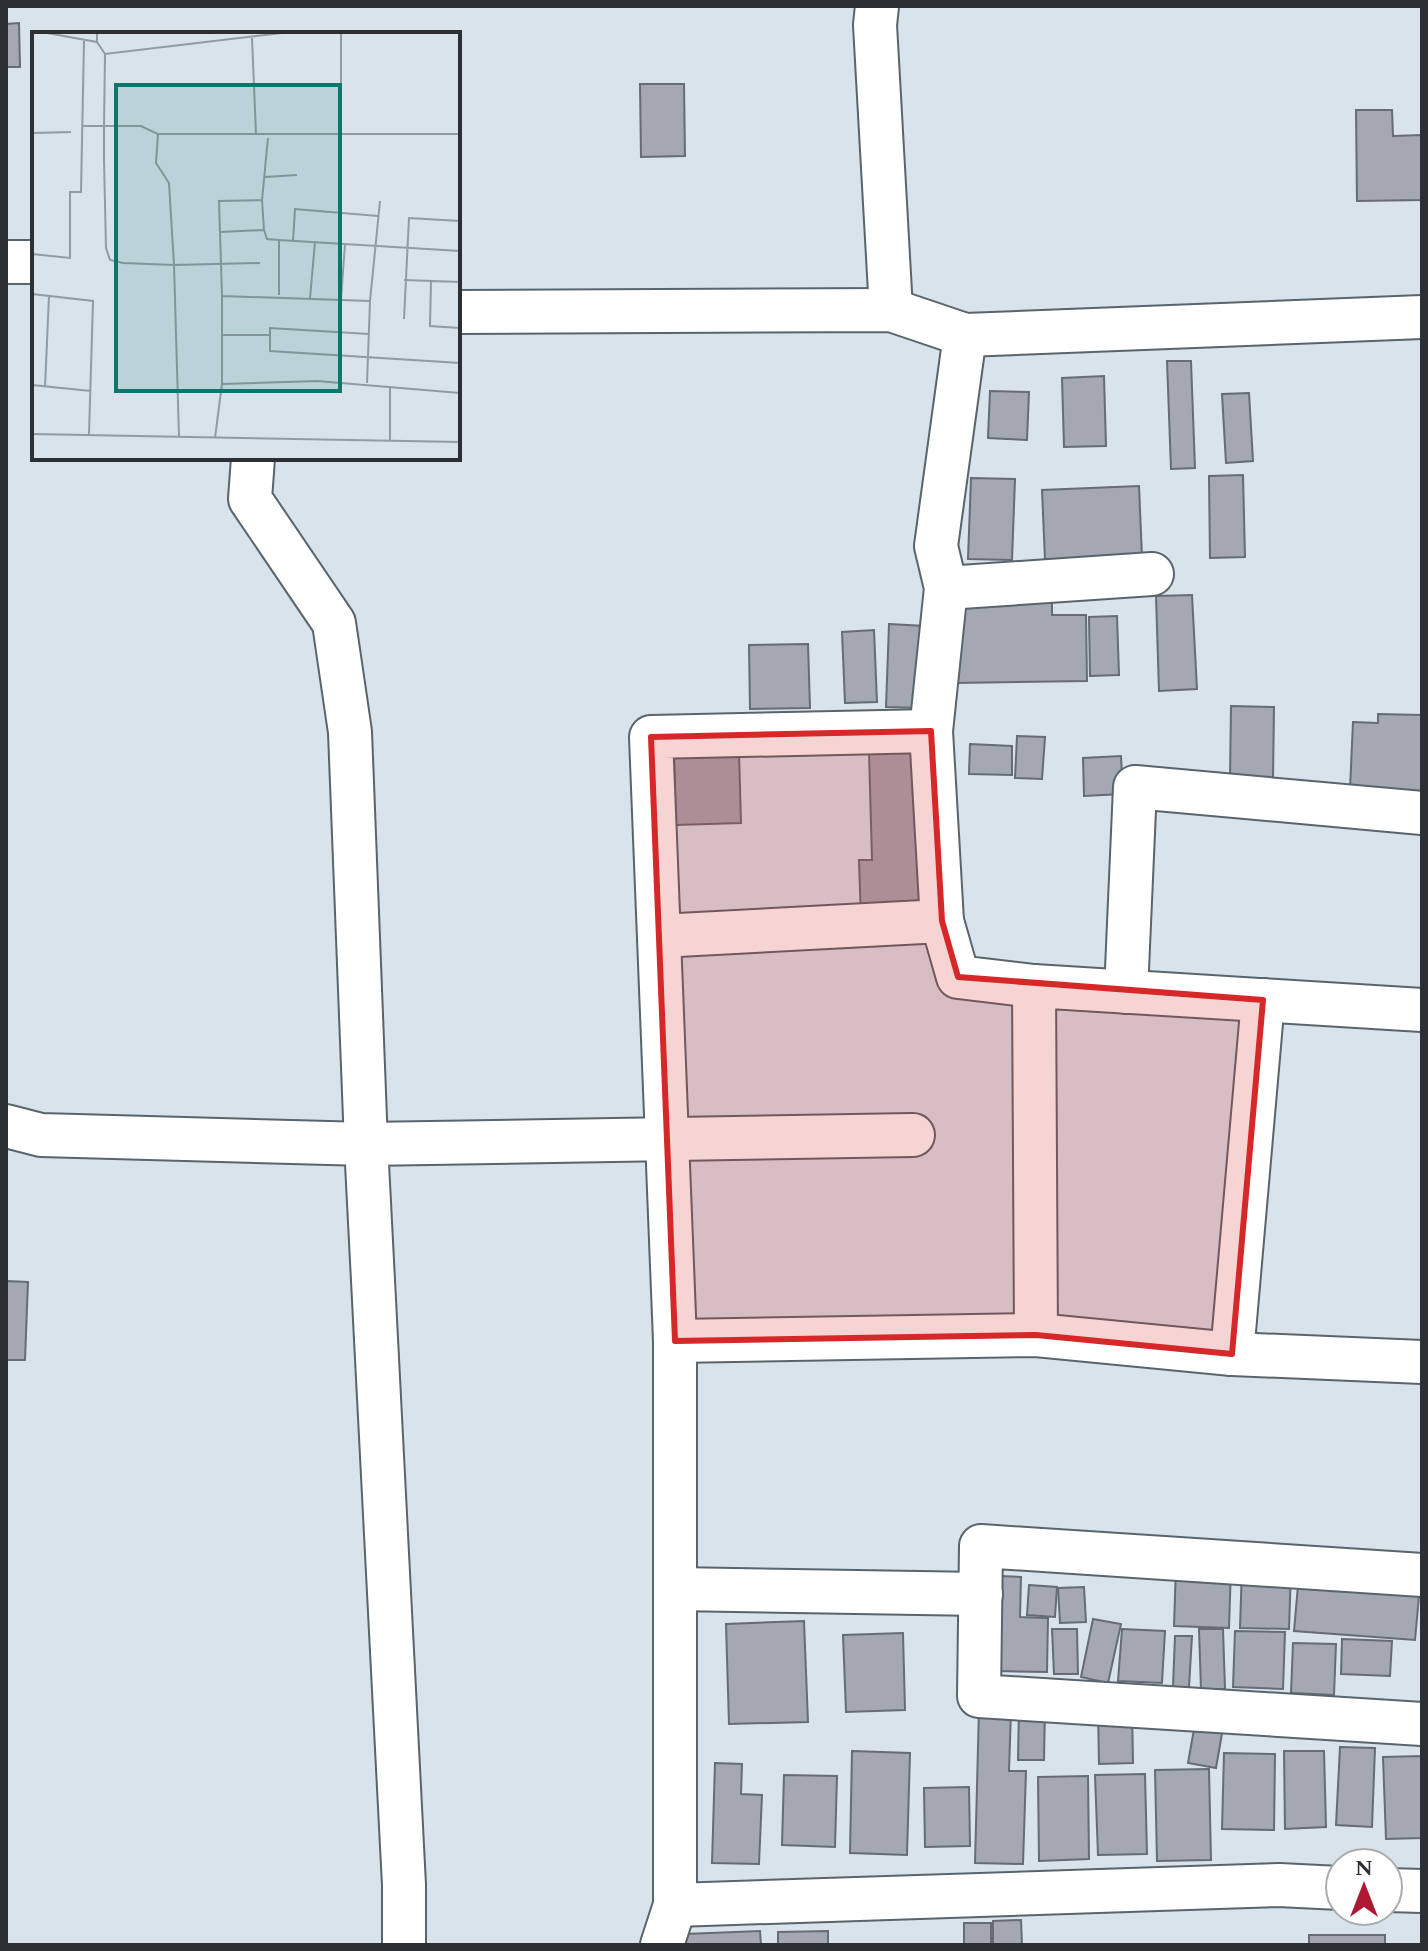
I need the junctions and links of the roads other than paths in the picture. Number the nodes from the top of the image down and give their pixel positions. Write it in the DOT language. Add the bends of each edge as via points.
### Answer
graph roads {
  1 [pos="877,6"];
  2 [pos="6,262"];
  3 [pos="32,262"];
  4 [pos="891,310"];
  5 [pos="460,312"];
  6 [pos="1422,317"];
  7 [pos="965,335"];
  8 [pos="253,460"];
  9 [pos="1152,574"];
  10 [pos="946,588"];
  11 [pos="931,731"];
  12 [pos="1422,813"];
  13 [pos="942,921"];
  14 [pos="659,936"];
  15 [pos="1034,986"];
  16 [pos="1126,992"];
  17 [pos="1263,1000"];
  18 [pos="1422,1010"];
  19 [pos="6,1126"];
  20 [pos="913,1135"];
  21 [pos="667,1141"];
  22 [pos="366,1144"];
  23 [pos="1036,1335"];
  24 [pos="675,1341"];
  25 [pos="1232,1354"];
  26 [pos="1422,1362"];
  27 [pos="1422,1575"];
  28 [pos="675,1589"];
  29 [pos="981,1594"];
  30 [pos="1422,1724"];
  31 [pos="1324,1887"];
  32 [pos="675,1905"];
  33 [pos="404,1945"];
  34 [pos="662,1945"];
  1 -- 4 [label="street"];
  2 -- 3 [label="street"];
  4 -- 5 [label="street"];
  4 -- 7 [label="street"];
  6 -- 7 [label="street"];
  7 -- 10 [label="street" via="936,546"];
  8 -- 22 [label="street" via="250,499 334,623 350,732"];
  9 -- 10 [label="street"];
  10 -- 11 [label="street"];
  11 -- 13 [label="street"];
  11 -- 14 [label="street" via="651,737"];
  12 -- 16 [label="street" via="1135,787"];
  13 -- 14 [label="street"];
  13 -- 15 [label="street" via="958,977"];
  14 -- 21 [label="street"];
  15 -- 16 [label="street"];
  15 -- 23 [label="street"];
  16 -- 17 [label="street"];
  17 -- 18 [label="street"];
  17 -- 25 [label="street"];
  19 -- 22 [label="street" via="41,1135"];
  20 -- 21 [label="street"];
  21 -- 22 [label="street"];
  21 -- 24 [label="street"];
  22 -- 33 [label="street"];
  23 -- 24 [label="street"];
  23 -- 25 [label="street"];
  24 -- 28 [label="street"];
  25 -- 26 [label="street"];
  27 -- 29 [label="street" via="981,1546"];
  28 -- 29 [label="street"];
  28 -- 32 [label="street"];
  29 -- 30 [label="street" via="979,1696"];
  31 -- 32 [label="street"];
  32 -- 34 [label="street"];
}
